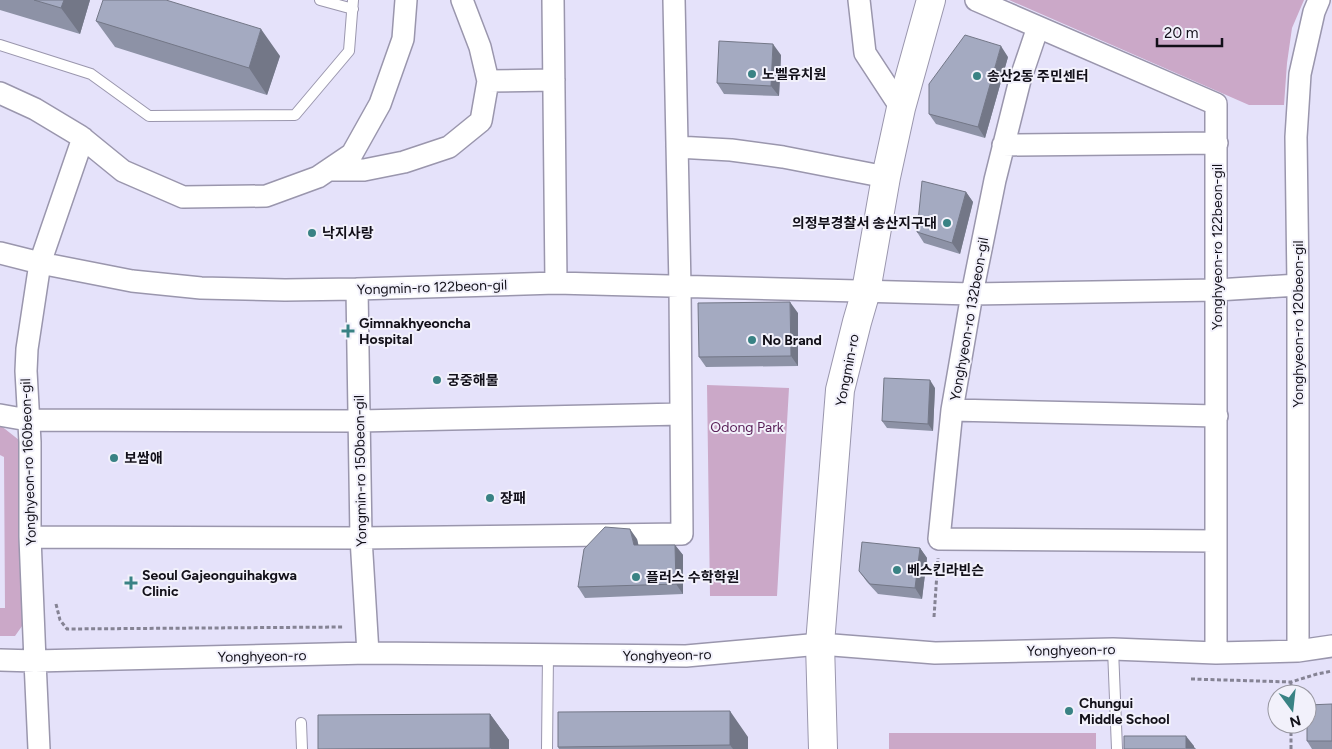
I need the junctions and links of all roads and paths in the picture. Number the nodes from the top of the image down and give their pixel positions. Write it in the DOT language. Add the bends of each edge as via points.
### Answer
graph roads {
  1 [pos="320,0"];
  2 [pos="406,0"];
  3 [pos="462,0"];
  4 [pos="554,0"];
  5 [pos="674,0"];
  6 [pos="859,0"];
  7 [pos="931,0"];
  8 [pos="976,0"];
  9 [pos="1319,0"];
  10 [pos="353,5"];
  11 [pos="1038,27"];
  12 [pos="0,45"];
  13 [pos="554,80"];
  14 [pos="488,81"];
  15 [pos="0,93"];
  16 [pos="901,108"];
  17 [pos="83,138"];
  18 [pos="1217,143"];
  19 [pos="1003,145"];
  20 [pos="677,147"];
  21 [pos="329,170"];
  22 [pos="886,177"];
  23 [pos="0,253"];
  24 [pos="40,263"];
  25 [pos="556,283"];
  26 [pos="1298,286"];
  27 [pos="680,287"];
  28 [pos="357,289"];
  29 [pos="1216,290"];
  30 [pos="866,291"];
  31 [pos="972,294"];
  32 [pos="952,410"];
  33 [pos="681,414"];
  34 [pos="0,415"];
  35 [pos="1217,416"];
  36 [pos="28,420"];
  37 [pos="359,421"];
  38 [pos="30,537"];
  39 [pos="361,538"];
  40 [pos="939,539"];
  41 [pos="1215,541"];
  42 [pos="56,604"];
  43 [pos="934,617"];
  44 [pos="344,627"];
  45 [pos="820,644"];
  46 [pos="1332,646"];
  47 [pos="1113,649"];
  48 [pos="1298,651"];
  49 [pos="368,653"];
  50 [pos="1216,653"];
  51 [pos="548,655"];
  52 [pos="0,660"];
  53 [pos="35,661"];
  54 [pos="1332,671"];
  55 [pos="1191,680"];
  56 [pos="1291,682"];
  57 [pos="301,723"];
  58 [pos="1291,734"];
  59 [pos="39,749"];
  60 [pos="302,749"];
  61 [pos="547,749"];
  62 [pos="823,749"];
  63 [pos="1117,749"];
  64 [pos="1290,749"];
  1 -- 10 [label="lane"];
  2 -- 21 [label="street" via="403,40 380,104 352,154"];
  3 -- 14 [label="street" via="480,47"];
  4 -- 13 [label="street"];
  5 -- 20 [label="street"];
  6 -- 16 [label="street" via="865,54"];
  7 -- 16 [label="main road, Yongmin-ro"];
  8 -- 11 [label="street, Yonghyeon-ro 122beon-gil"];
  9 -- 26 [label="street, Yonghyeon-ro 120beon-gil" via="1300,74 1296,137"];
  10 -- 12 [label="lane" via="349,51 296,115 149,116 91,74"];
  11 -- 18 [label="street, Yonghyeon-ro 122beon-gil" via="1216,104"];
  11 -- 19 [label="street, Yonghyeon-ro 132beon-gil"];
  13 -- 14 [label="street"];
  13 -- 25 [label="street"];
  14 -- 21 [label="street" via="481,121 449,147 404,162 364,170"];
  15 -- 17 [label="street" via="35,109"];
  16 -- 22 [label="main road, Yongmin-ro"];
  17 -- 21 [label="street" via="123,171 183,197 266,196 318,178"];
  17 -- 24 [label="street, Yonghyeon-ro 160beon-gil"];
  18 -- 19 [label="street"];
  18 -- 29 [label="street, Yonghyeon-ro 122beon-gil"];
  19 -- 31 [label="street, Yonghyeon-ro 132beon-gil"];
  20 -- 22 [label="street" via="783,157"];
  20 -- 27 [label="street"];
  22 -- 30 [label="main road, Yongmin-ro"];
  23 -- 24 [label="street, Yongmin-ro 122beon-gil"];
  24 -- 28 [label="street, Yongmin-ro 122beon-gil" via="132,281 201,288"];
  24 -- 36 [label="street, Yonghyeon-ro 160beon-gil" via="27,349"];
  25 -- 27 [label="street, Yongmin-ro 122beon-gil"];
  25 -- 28 [label="street, Yongmin-ro 122beon-gil"];
  26 -- 29 [label="street, Yongmin-ro 122beon-gil"];
  26 -- 48 [label="street, Yonghyeon-ro 120beon-gil"];
  27 -- 30 [label="street, Yongmin-ro 122beon-gil"];
  27 -- 33 [label="street"];
  28 -- 37 [label="street, Yongmin-ro 150beon-gil"];
  29 -- 31 [label="street, Yongmin-ro 122beon-gil"];
  29 -- 35 [label="street, Yonghyeon-ro 122beon-gil"];
  30 -- 31 [label="street, Yongmin-ro 122beon-gil"];
  30 -- 45 [label="main road, Yongmin-ro" via="840,390"];
  31 -- 32 [label="street, Yonghyeon-ro 132beon-gil"];
  32 -- 35 [label="street"];
  32 -- 40 [label="street, Yonghyeon-ro 132beon-gil"];
  33 -- 37 [label="street"];
  33 -- 39 [label="street" via="682,534"];
  34 -- 36 [label="street"];
  35 -- 41 [label="street, Yonghyeon-ro 122beon-gil"];
  36 -- 37 [label="street"];
  36 -- 38 [label="street, Yonghyeon-ro 160beon-gil"];
  37 -- 39 [label="street, Yongmin-ro 150beon-gil"];
  38 -- 39 [label="street"];
  38 -- 53 [label="street, Yonghyeon-ro 160beon-gil"];
  39 -- 49 [label="street, Yongmin-ro 150beon-gil"];
  40 -- 41 [label="street"];
  40 -- 43 [label="path"];
  41 -- 50 [label="street, Yonghyeon-ro 122beon-gil"];
  42 -- 44 [label="path" via="60,620 67,629"];
  45 -- 47 [label="street, Yonghyeon-ro" via="936,653"];
  45 -- 51 [label="street, Yonghyeon-ro" via="686,656"];
  45 -- 62 [label="main road, Yongmin-ro"];
  46 -- 48 [label="street, Yonghyeon-ro"];
  47 -- 50 [label="street, Yonghyeon-ro"];
  47 -- 63 [label="lane"];
  48 -- 50 [label="street, Yonghyeon-ro"];
  49 -- 51 [label="street, Yonghyeon-ro"];
  49 -- 53 [label="street, Yonghyeon-ro"];
  51 -- 61 [label="lane"];
  52 -- 53 [label="street, Yonghyeon-ro"];
  53 -- 59 [label="street, Yonghyeon-ro 160beon-gil"];
  54 -- 56 [label="path"];
  55 -- 56 [label="path"];
  57 -- 60 [label="lane"];
  58 -- 64 [label="path"];
}
